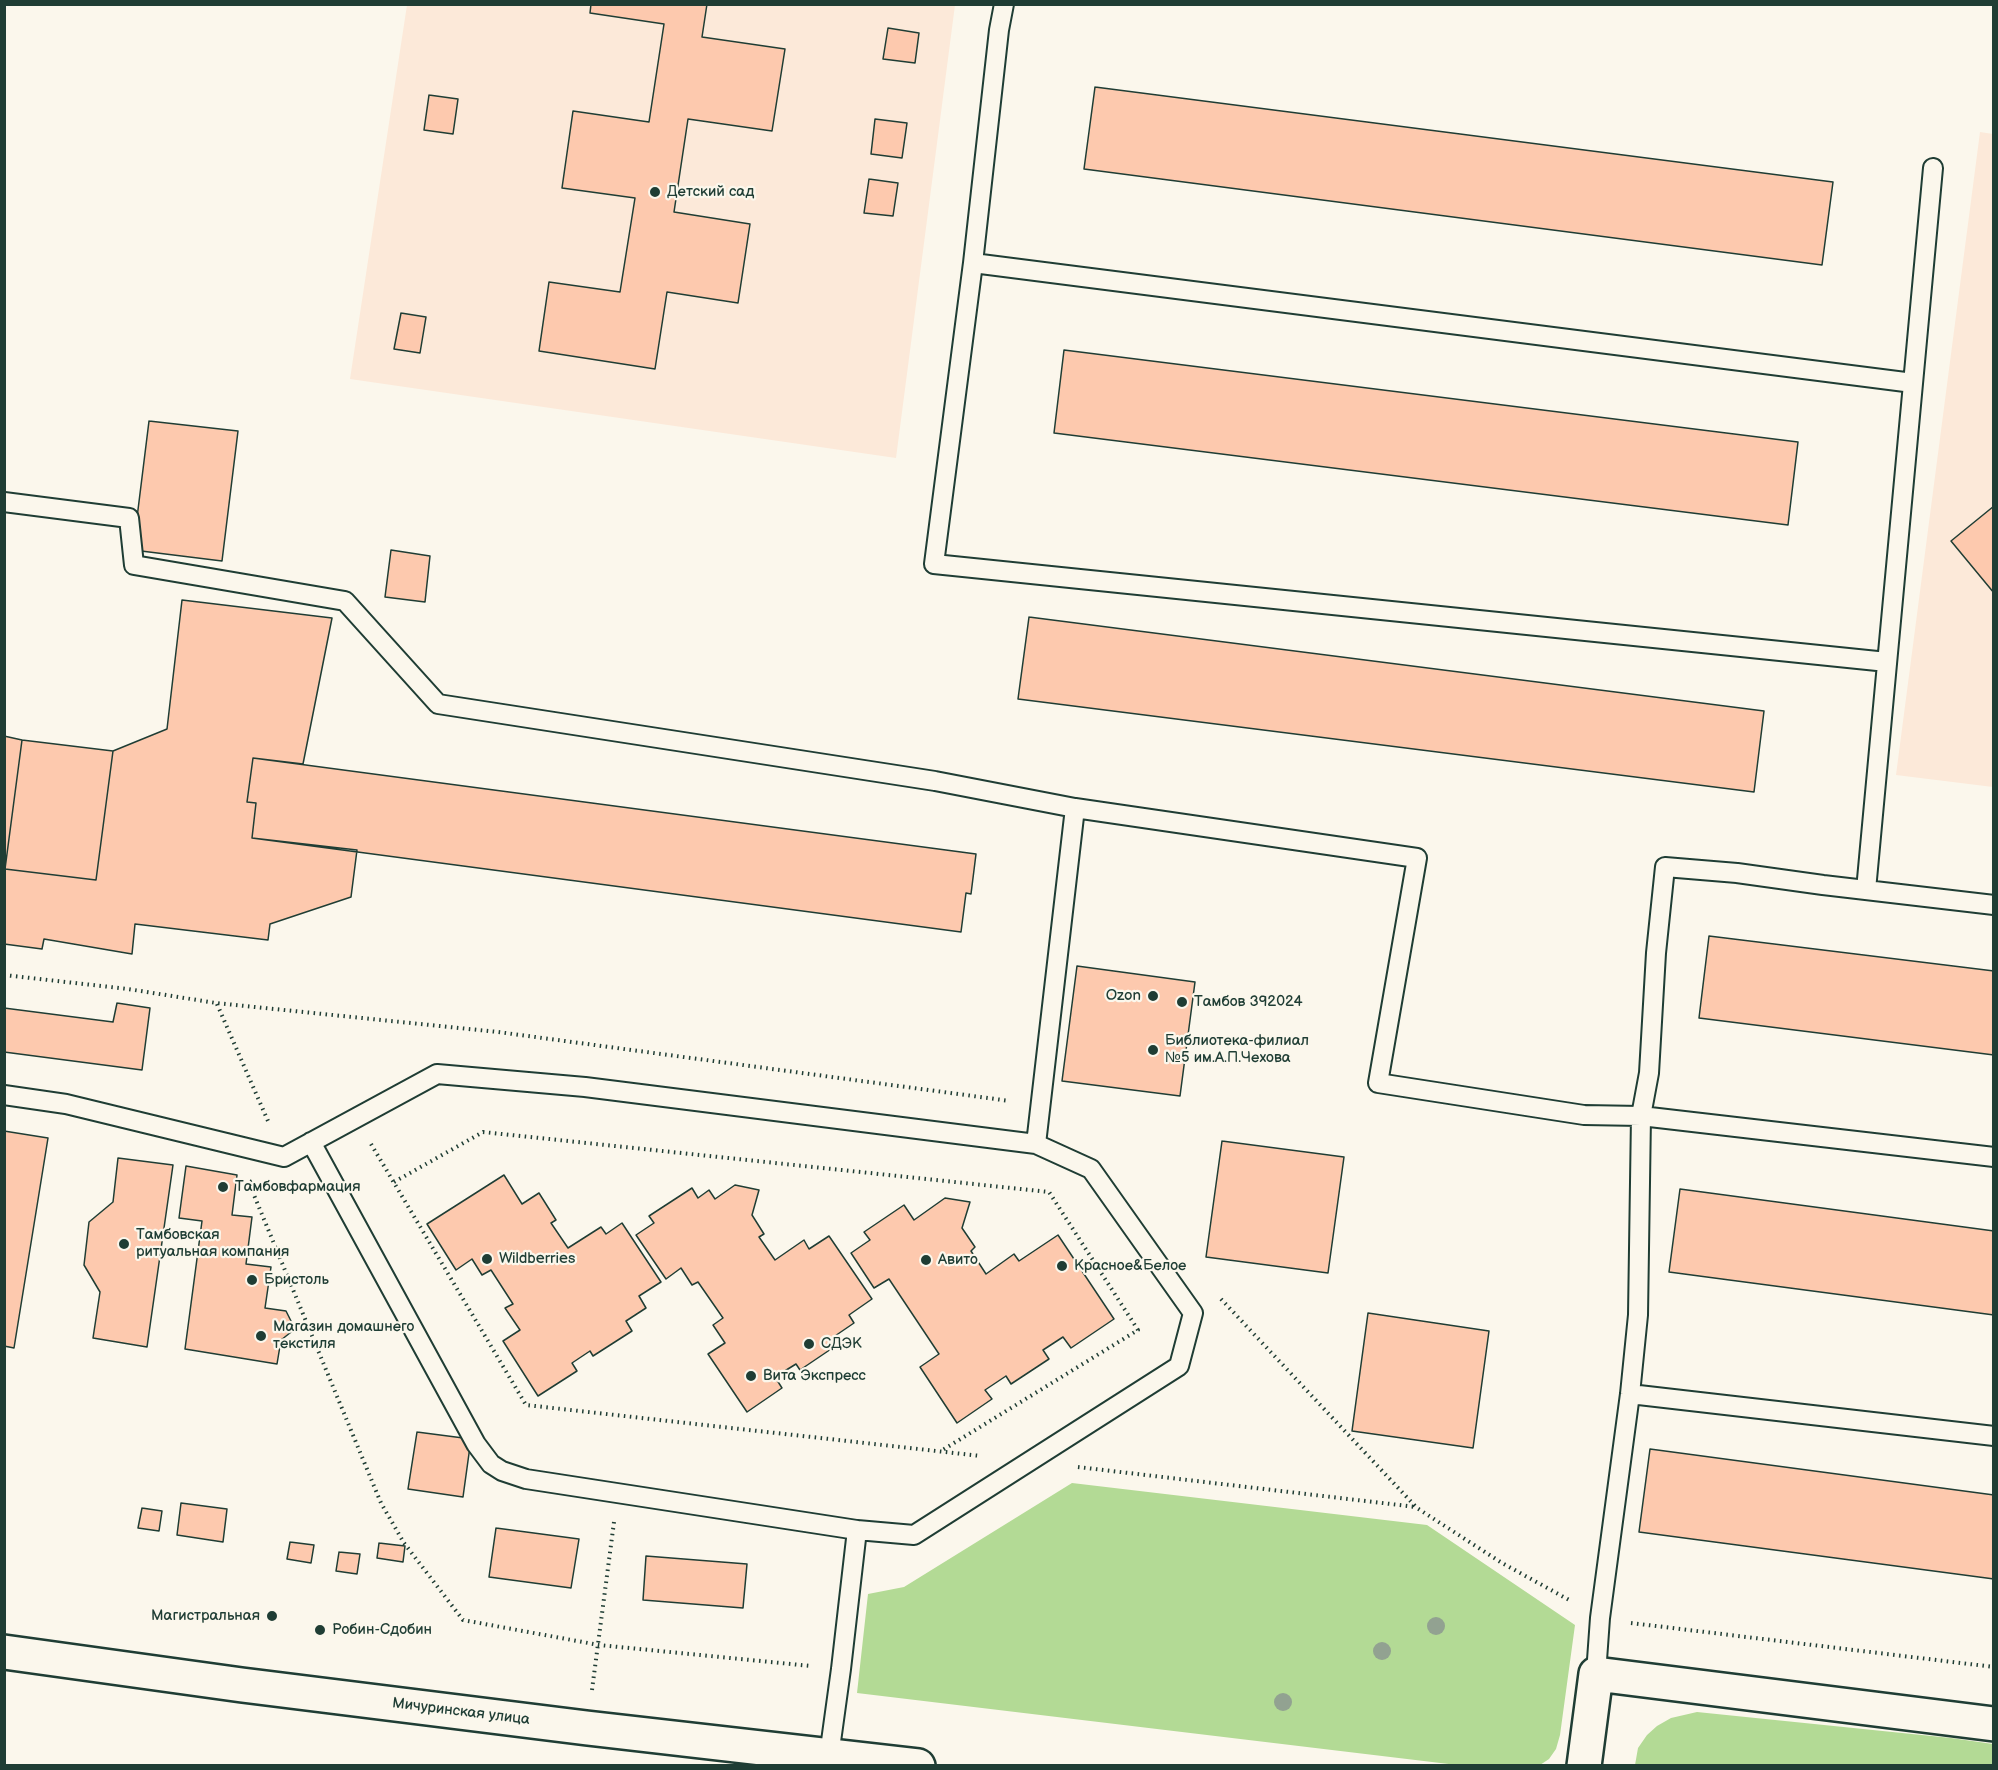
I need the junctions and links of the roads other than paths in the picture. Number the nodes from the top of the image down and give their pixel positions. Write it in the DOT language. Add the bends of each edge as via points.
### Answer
graph roads {
  1 [pos="1004,4"];
  2 [pos="1933,168"];
  3 [pos="973,263"];
  4 [pos="1913,383"];
  5 [pos="4,502"];
  6 [pos="1887,662"];
  7 [pos="1075,808"];
  8 [pos="1866,890"];
  9 [pos="1994,905"];
  10 [pos="4,1095"];
  11 [pos="1641,1116"];
  12 [pos="311,1142"];
  13 [pos="1036,1144"];
  14 [pos="1994,1157"];
  15 [pos="1630,1394"];
  16 [pos="1994,1436"];
  17 [pos="857,1530"];
  18 [pos="4,1652"];
  19 [pos="1596,1674"];
  20 [pos="1994,1724"];
  21 [pos="829,1756"];
  22 [pos="918,1766"];
  23 [pos="1584,1766"];
  1 -- 3 [label="lane"];
  2 -- 4 [label="lane"];
  3 -- 4 [label="lane"];
  3 -- 6 [label="lane" via="934,564"];
  4 -- 6 [label="lane"];
  5 -- 7 [label="lane" via="129,518 134,566 345,601 438,704 935,780"];
  6 -- 8 [label="lane"];
  7 -- 11 [label="lane" via="1417,858 1378,1083 1584,1115"];
  7 -- 13 [label="lane"];
  8 -- 9 [label="lane"];
  8 -- 11 [label="lane" via="1665,867 1649,1073"];
  10 -- 12 [label="lane" via="66,1104 284,1157"];
  11 -- 14 [label="lane"];
  11 -- 15 [label="lane" via="1640,1275"];
  12 -- 13 [label="lane" via="437,1074 585,1087"];
  12 -- 17 [label="lane" via="483,1454 496,1467 513,1476"];
  13 -- 17 [label="lane" via="1091,1169 1193,1313 1179,1366 914,1535"];
  15 -- 16 [label="lane"];
  15 -- 19 [label="lane"];
  17 -- 21 [label="lane"];
  18 -- 21 [label="main road, Мичуринская улица" via="254,1687"];
  19 -- 20 [label="main road"];
  19 -- 23 [label="main road"];
  21 -- 22 [label="main road, Мичуринская улица"];
}
